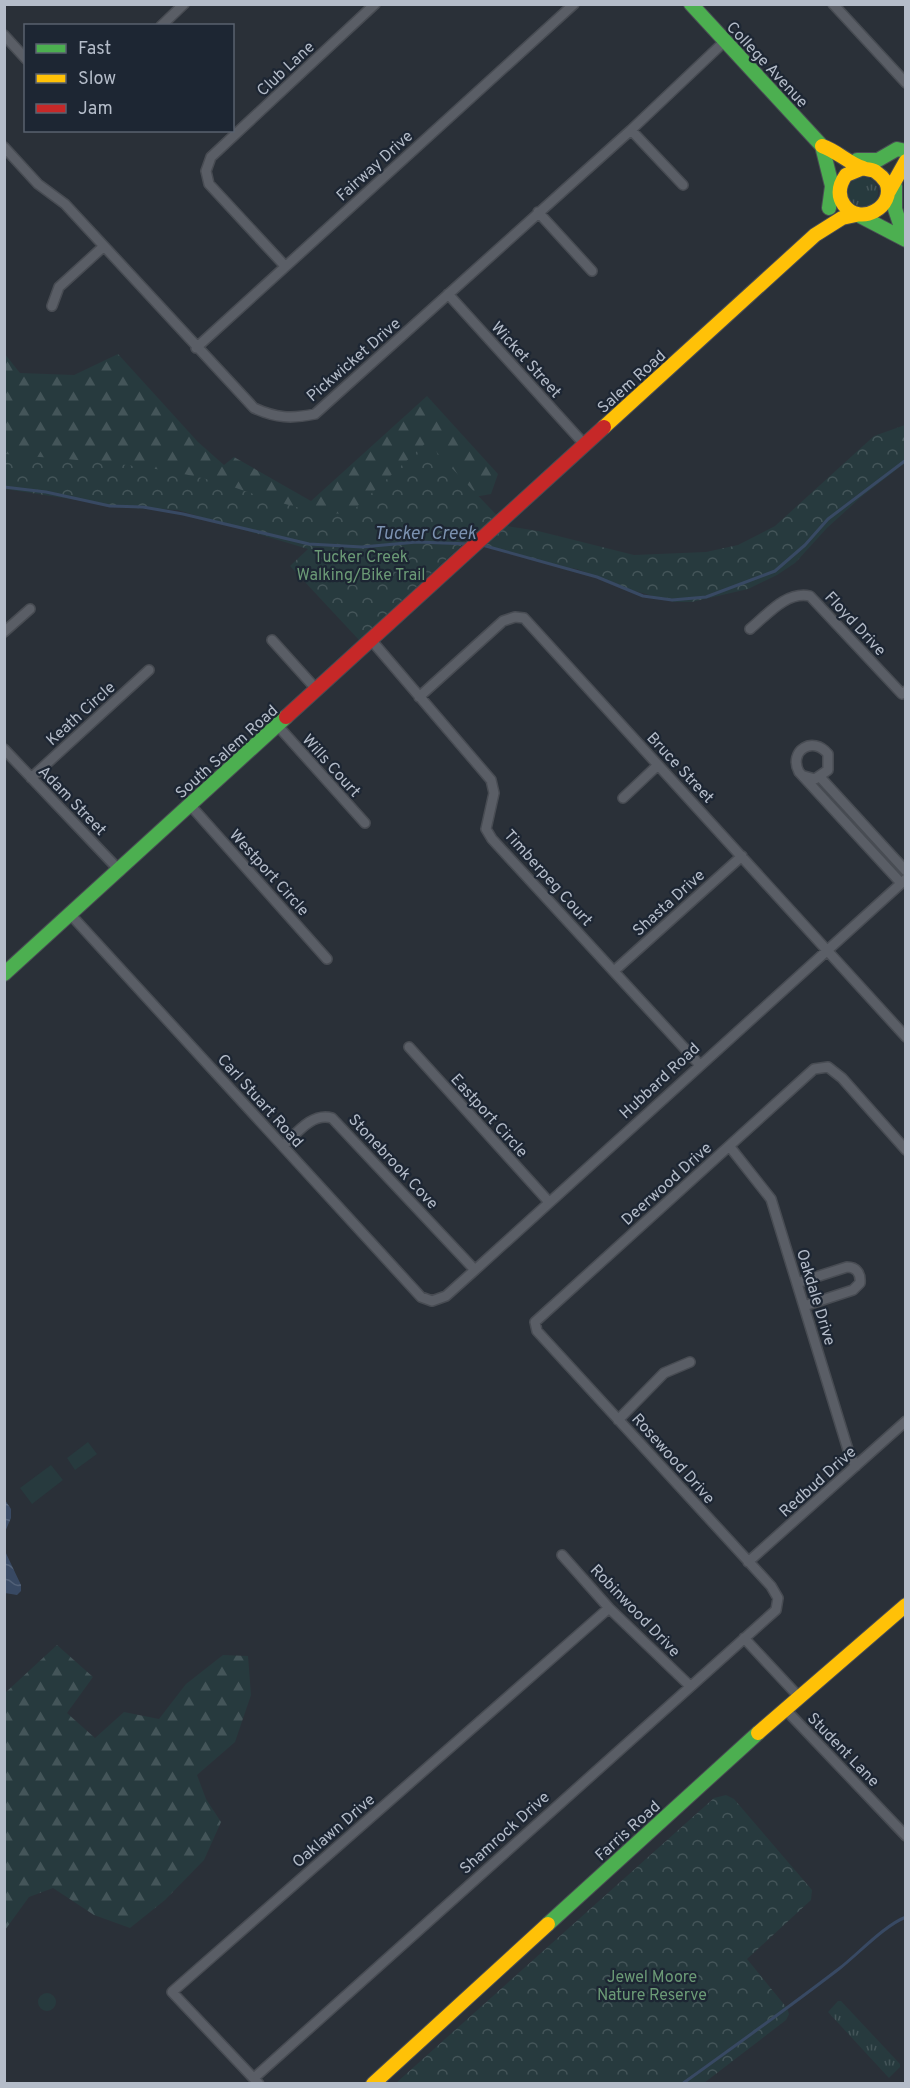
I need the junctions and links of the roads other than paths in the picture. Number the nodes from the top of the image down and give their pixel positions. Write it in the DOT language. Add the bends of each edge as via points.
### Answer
graph roads {
  1 [pos="184,4"];
  2 [pos="375,4"];
  3 [pos="574,4"];
  4 [pos="691,4"];
  5 [pos="833,4"];
  6 [pos="163,24"];
  7 [pos="4,34"];
  8 [pos="725,41"];
  9 [pos="24,57"];
  10 [pos="906,83"];
  11 [pos="631,130"];
  12 [pos="4,147"];
  13 [pos="822,149"];
  14 [pos="904,154"];
  15 [pos="849,159"];
  16 [pos="867,168"];
  17 [pos="683,185"];
  18 [pos="839,189"];
  19 [pos="889,192"];
  20 [pos="829,208"];
  21 [pos="538,212"];
  22 [pos="862,218"];
  23 [pos="819,233"];
  24 [pos="905,238"];
  25 [pos="103,247"];
  26 [pos="285,266"];
  27 [pos="592,271"];
  28 [pos="448,294"];
  29 [pos="52,306"];
  30 [pos="196,348"];
  31 [pos="585,445"];
  32 [pos="469,551"];
  33 [pos="30,609"];
  34 [pos="750,629"];
  35 [pos="4,632"];
  36 [pos="272,640"];
  37 [pos="372,641"];
  38 [pos="149,670"];
  39 [pos="317,690"];
  40 [pos="906,691"];
  41 [pos="419,697"];
  42 [pos="278,726"];
  43 [pos="4,749"];
  44 [pos="658,765"];
  45 [pos="804,776"];
  46 [pos="820,777"];
  47 [pos="31,778"];
  48 [pos="623,798"];
  49 [pos="191,806"];
  50 [pos="365,823"];
  51 [pos="742,856"];
  52 [pos="120,871"];
  53 [pos="906,871"];
  54 [pos="903,881"];
  55 [pos="71,915"];
  56 [pos="826,950"];
  57 [pos="327,959"];
  58 [pos="7,966"];
  59 [pos="614,971"];
  60 [pos="906,1038"];
  61 [pos="409,1047"];
  62 [pos="699,1064"];
  63 [pos="283,1146"];
  64 [pos="730,1146"];
  65 [pos="906,1150"];
  66 [pos="549,1202"];
  67 [pos="475,1270"];
  68 [pos="797,1283"];
  69 [pos="432,1301"];
  70 [pos="804,1306"];
  71 [pos="537,1331"];
  72 [pos="690,1362"];
  73 [pos="618,1420"];
  74 [pos="906,1421"];
  75 [pos="856,1466"];
  76 [pos="562,1555"];
  77 [pos="748,1562"];
  78 [pos="906,1605"];
  79 [pos="609,1608"];
  80 [pos="776,1610"];
  81 [pos="744,1638"];
  82 [pos="689,1685"];
  83 [pos="800,1698"];
  84 [pos="786,1710"];
  85 [pos="906,1836"];
  86 [pos="256,2081"];
  87 [pos="373,2084"];
  1 -- 6 [label="street"];
  2 -- 26 [label="street, Club Lane" via="211,157 206,171 209,184"];
  3 -- 26 [label="street, Fairway Drive"];
  4 -- 8 [label="main road, College Avenue"];
  5 -- 10 [label="street"];
  7 -- 9 [label="street"];
  8 -- 11 [label="street, Pickwicket Drive"];
  8 -- 13 [label="main road, College Avenue"];
  11 -- 17 [label="street"];
  11 -- 21 [label="street, Pickwicket Drive"];
  12 -- 25 [label="street, Pickwicket Drive" via="38,184 65,204"];
  13 -- 15 [label="main road, College Avenue"];
  13 -- 18 [label="main road, College Avenue" via="836,171"];
  13 -- 20 [label="main road" via="832,186"];
  14 -- 15 [label="main road" via="897,149 871,161"];
  14 -- 16 [label="main road" via="884,165"];
  14 -- 19 [label="main road"];
  15 -- 16 [label="main road, College Avenue"];
  16 -- 18 [label="main road" via="846,175"];
  16 -- 19 [label="main road" via="883,178"];
  18 -- 20 [label="main road, Salem Road"];
  18 -- 22 [label="main road" via="843,206"];
  19 -- 22 [label="main road" via="879,211"];
  19 -- 24 [label="main road" via="891,216"];
  20 -- 23 [label="main road, Salem Road"];
  21 -- 27 [label="street"];
  21 -- 28 [label="street, Pickwicket Drive"];
  22 -- 23 [label="main road, Salem Road" via="842,218"];
  22 -- 24 [label="main road"];
  23 -- 31 [label="main road, Salem Road"];
  25 -- 29 [label="street" via="59,287"];
  25 -- 30 [label="street, Pickwicket Drive"];
  26 -- 30 [label="street, Fairway Drive"];
  28 -- 30 [label="street, Pickwicket Drive" via="315,414 274,417 254,408"];
  28 -- 31 [label="street, Wicket Street"];
  31 -- 32 [label="main road, Salem Road"];
  32 -- 37 [label="main road, South Salem Road"];
  33 -- 35 [label="street"];
  34 -- 40 [label="street, Floyd Drive" via="797,593 810,596 903,694"];
  36 -- 39 [label="street"];
  37 -- 39 [label="main road, South Salem Road"];
  37 -- 41 [label="street, Timberpeg Court"];
  38 -- 47 [label="street, Keath Circle"];
  39 -- 42 [label="main road, South Salem Road"];
  41 -- 44 [label="street, Bruce Street" via="502,621 524,618"];
  41 -- 59 [label="street, Timberpeg Court" via="491,780 494,794 486,829 492,838"];
  42 -- 49 [label="main road, South Salem Road"];
  42 -- 50 [label="street, Wills Court"];
  43 -- 47 [label="street, Adam Street"];
  44 -- 48 [label="street"];
  44 -- 51 [label="street, Bruce Street"];
  45 -- 46 [label="street"];
  45 -- 46 [label="street" via="797,767 797,756 804,747 815,744 825,749 830,759 828,770"];
  45 -- 54 [label="street"];
  46 -- 53 [label="street"];
  47 -- 52 [label="street, Adam Street"];
  49 -- 52 [label="main road, South Salem Road"];
  49 -- 57 [label="street, Westport Circle"];
  51 -- 56 [label="street, Bruce Street"];
  51 -- 59 [label="street, Shasta Drive"];
  52 -- 55 [label="main road, South Salem Road"];
  54 -- 56 [label="street, Hubbard Road"];
  55 -- 58 [label="main road, South Salem Road"];
  55 -- 63 [label="street, Carl Stuart Road"];
  56 -- 60 [label="street, Bruce Street"];
  56 -- 62 [label="street, Hubbard Road"];
  59 -- 62 [label="street, Timberpeg Court"];
  61 -- 66 [label="street, Eastport Circle"];
  62 -- 66 [label="street, Hubbard Road"];
  63 -- 67 [label="street, Stonebrook Cove" via="313,1119 332,1118"];
  63 -- 69 [label="street, Carl Stuart Road" via="421,1297"];
  64 -- 65 [label="street, Deerwood Drive" via="814,1070 828,1067"];
  64 -- 68 [label="street, Oakdale Drive" via="771,1198"];
  64 -- 71 [label="street, Deerwood Drive" via="543,1312 535,1322"];
  66 -- 67 [label="street, Hubbard Road"];
  67 -- 69 [label="street, Hubbard Road" via="446,1296"];
  68 -- 70 [label="street, Oakdale Drive"];
  68 -- 70 [label="street" via="847,1267 860,1274 860,1282 853,1290"];
  70 -- 75 [label="street, Oakdale Drive"];
  71 -- 73 [label="street, Rosewood Drive"];
  72 -- 73 [label="street" via="664,1373"];
  73 -- 77 [label="street, Rosewood Drive"];
  74 -- 75 [label="street, Redbud Drive"];
  75 -- 77 [label="street, Redbud Drive"];
  76 -- 79 [label="street, Robinwood Drive"];
  77 -- 80 [label="street, Rosewood Drive" via="778,1598"];
  78 -- 83 [label="main road, Farris Road"];
  79 -- 82 [label="street, Robinwood Drive"];
  79 -- 86 [label="street, Oaklawn Drive" via="172,1992"];
  80 -- 81 [label="street, Shamrock Drive"];
  81 -- 82 [label="street, Shamrock Drive"];
  81 -- 83 [label="street"];
  82 -- 86 [label="street, Shamrock Drive"];
  83 -- 84 [label="main road, Farris Road"];
  84 -- 85 [label="street, Student Lane"];
  84 -- 87 [label="main road, Farris Road"];
}
